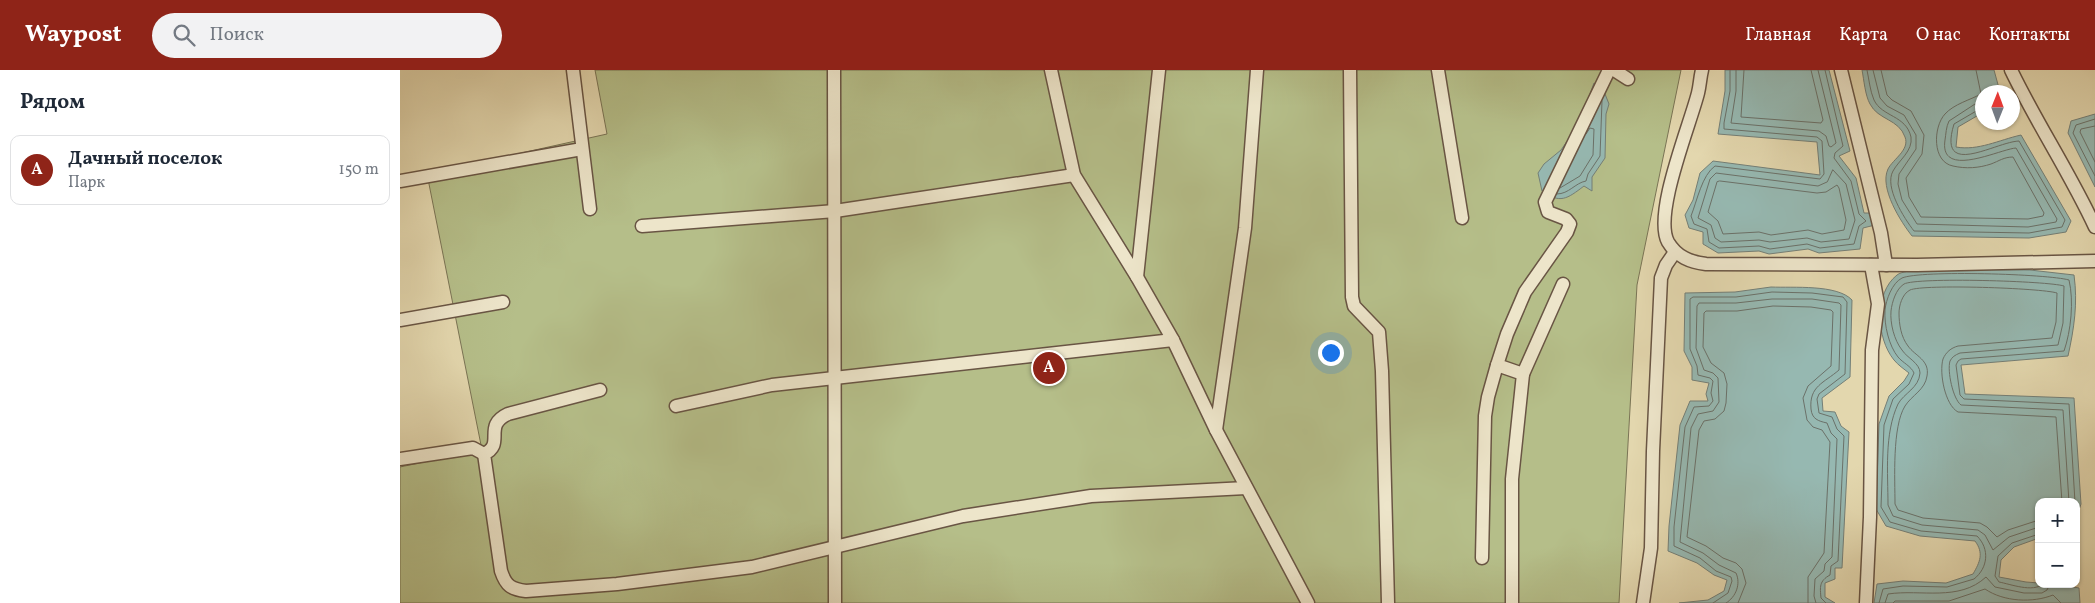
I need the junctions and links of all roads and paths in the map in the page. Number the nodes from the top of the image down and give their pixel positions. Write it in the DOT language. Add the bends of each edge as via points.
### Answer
graph roads {
  1 [pos="573,70"];
  2 [pos="834,70"];
  3 [pos="1052,70"];
  4 [pos="1159,70"];
  5 [pos="1257,70"];
  6 [pos="1350,70"];
  7 [pos="1438,70"];
  8 [pos="1609,70"];
  9 [pos="1614,70"];
  10 [pos="1702,70"];
  11 [pos="1841,70"];
  12 [pos="2011,70"];
  13 [pos="1628,79"];
  14 [pos="582,149"];
  15 [pos="1074,175"];
  16 [pos="400,181"];
  17 [pos="590,209"];
  18 [pos="835,211"];
  19 [pos="1462,218"];
  20 [pos="642,226"];
  21 [pos="2095,227"];
  22 [pos="1675,252"];
  23 [pos="2095,260"];
  24 [pos="1871,264"];
  25 [pos="1886,265"];
  26 [pos="1137,277"];
  27 [pos="1563,284"];
  28 [pos="503,302"];
  29 [pos="400,320"];
  30 [pos="1173,340"];
  31 [pos="1497,365"];
  32 [pos="1523,374"];
  33 [pos="835,378"];
  34 [pos="600,390"];
  35 [pos="676,406"];
  36 [pos="1216,430"];
  37 [pos="484,454"];
  38 [pos="400,459"];
  39 [pos="1246,488"];
  40 [pos="833,548"];
  41 [pos="1482,558"];
  42 [pos="835,603"];
  43 [pos="1308,603"];
  44 [pos="1388,603"];
  45 [pos="1512,603"];
  46 [pos="1643,603"];
  47 [pos="1866,603"];
  1 -- 14 [label="street"];
  2 -- 18 [label="street"];
  3 -- 15 [label="street"];
  4 -- 26 [label="street"];
  5 -- 36 [label="street" via="1245,228"];
  6 -- 44 [label="street" via="1352,297 1354,306 1379,332"];
  7 -- 19 [label="street"];
  8 -- 31 [label="street" via="1545,202 1548,212 1570,224 1567,232 1525,292"];
  9 -- 13 [label="street"];
  10 -- 22 [label="street" via="1671,181 1664,224 1667,240"];
  11 -- 25 [label="street"];
  12 -- 21 [label="street"];
  14 -- 16 [label="street"];
  14 -- 17 [label="street"];
  15 -- 18 [label="street"];
  15 -- 26 [label="street"];
  18 -- 20 [label="street"];
  18 -- 33 [label="street"];
  22 -- 24 [label="street" via="1688,262 1706,264"];
  22 -- 46 [label="street" via="1661,278 1651,548"];
  23 -- 25 [label="street"];
  24 -- 25 [label="street"];
  24 -- 47 [label="street" via="1878,304 1872,350"];
  26 -- 30 [label="street"];
  27 -- 32 [label="street"];
  28 -- 29 [label="street"];
  30 -- 33 [label="street"];
  30 -- 36 [label="street"];
  31 -- 32 [label="street"];
  31 -- 41 [label="street" via="1485,416"];
  32 -- 45 [label="street" via="1512,480"];
  33 -- 35 [label="street" via="772,385"];
  33 -- 40 [label="street"];
  34 -- 37 [label="street" via="501,417 495,427 494,446"];
  36 -- 39 [label="street"];
  37 -- 38 [label="street" via="473,448"];
  37 -- 40 [label="street" via="501,571 505,583 513,589 526,591 685,576 752,567"];
  39 -- 40 [label="street" via="1091,496 963,516"];
  39 -- 43 [label="street"];
  40 -- 42 [label="street"];
}
